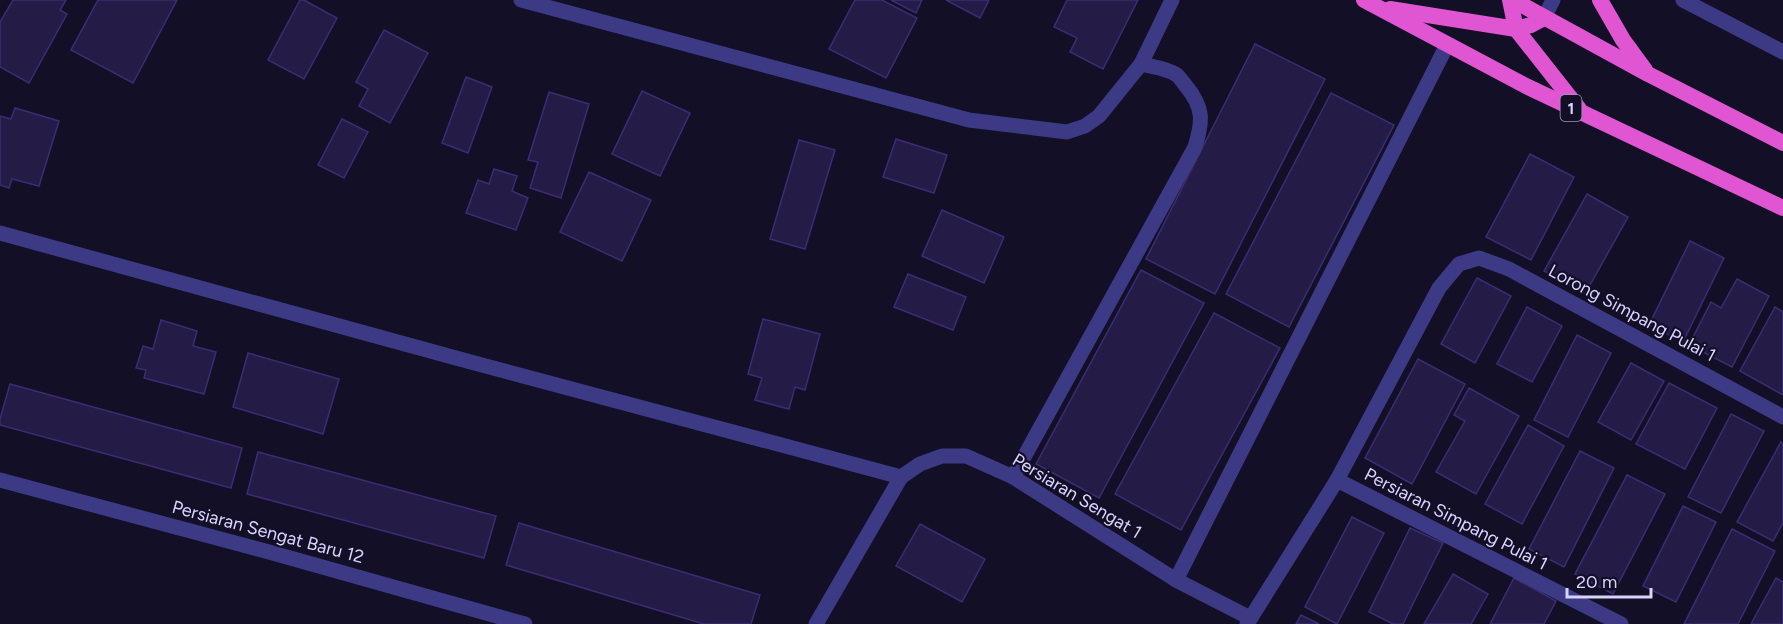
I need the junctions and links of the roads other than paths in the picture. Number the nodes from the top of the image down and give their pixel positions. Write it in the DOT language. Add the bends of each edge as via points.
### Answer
graph roads {
  1 [pos="521,0"];
  2 [pos="1172,0"];
  3 [pos="1511,0"];
  4 [pos="1553,0"];
  5 [pos="1600,0"];
  6 [pos="1683,0"];
  7 [pos="1371,4"];
  8 [pos="1544,18"];
  9 [pos="1516,29"];
  10 [pos="1447,45"];
  11 [pos="1783,52"];
  12 [pos="1141,64"];
  13 [pos="1648,74"];
  14 [pos="1581,112"];
  15 [pos="1783,143"];
  16 [pos="1783,208"];
  17 [pos="0,233"];
  18 [pos="1783,417"];
  19 [pos="901,477"];
  20 [pos="1013,477"];
  21 [pos="0,480"];
  22 [pos="1337,480"];
  23 [pos="1176,580"];
  24 [pos="1248,621"];
  25 [pos="525,624"];
  26 [pos="816,624"];
  27 [pos="1621,624"];
  1 -- 12 [label="street" via="969,120 1067,132 1100,116"];
  2 -- 12 [label="street"];
  3 -- 8 [label="highway"];
  3 -- 9 [label="highway"];
  4 -- 8 [label="street"];
  5 -- 13 [label="highway"];
  6 -- 11 [label="street"];
  7 -- 9 [label="highway"];
  7 -- 10 [label="highway, 1"];
  8 -- 9 [label="highway"];
  8 -- 13 [label="highway"];
  9 -- 14 [label="highway"];
  10 -- 14 [label="highway, 1"];
  10 -- 23 [label="street"];
  12 -- 20 [label="street" via="1178,75 1192,93 1200,112 1201,128"];
  13 -- 15 [label="highway"];
  14 -- 16 [label="highway, 1"];
  17 -- 19 [label="street"];
  18 -- 22 [label="street, Lorong Simpang Pulai 1" via="1509,269 1479,258 1459,264 1439,288"];
  19 -- 20 [label="street, Persiaran Sengat 1" via="942,456 966,456"];
  19 -- 26 [label="street, Persiaran Sengat 1"];
  20 -- 23 [label="street, Persiaran Sengat 1"];
  21 -- 25 [label="street, Persiaran Sengat Baru 12"];
  22 -- 24 [label="street"];
  22 -- 27 [label="street, Persiaran Simpang Pulai 1"];
  23 -- 24 [label="street, Persiaran Sengat 1"];
}
